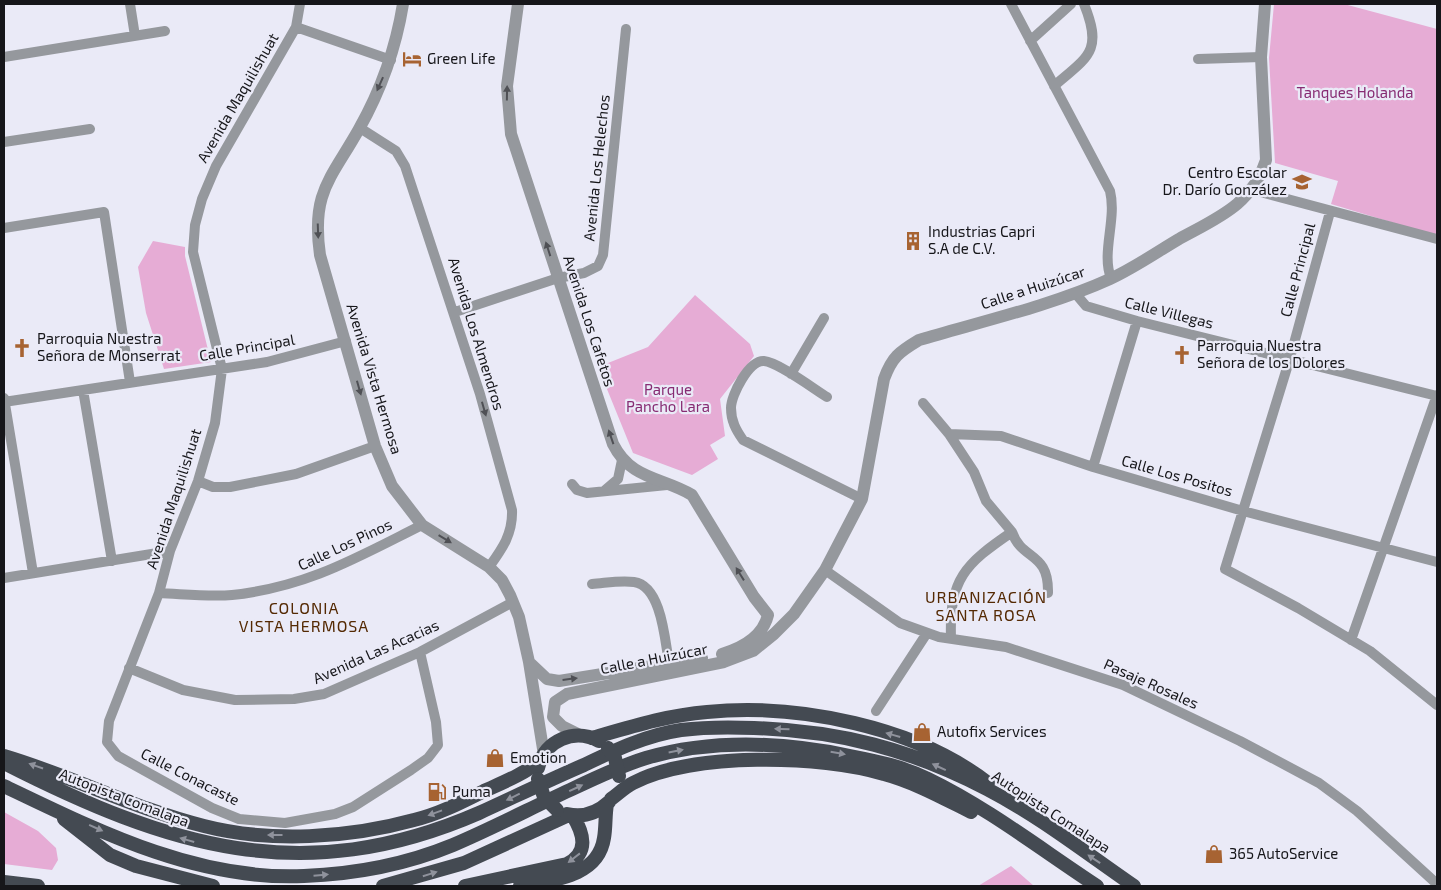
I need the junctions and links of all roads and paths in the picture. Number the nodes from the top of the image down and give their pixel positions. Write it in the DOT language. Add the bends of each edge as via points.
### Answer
graph roads {
  1 [pos="130,4"];
  2 [pos="300,4"];
  3 [pos="403,4"];
  4 [pos="518,4"];
  5 [pos="1011,4"];
  6 [pos="1071,4"];
  7 [pos="1084,4"];
  8 [pos="1265,4"];
  9 [pos="296,27"];
  10 [pos="626,29"];
  11 [pos="165,31"];
  12 [pos="135,36"];
  13 [pos="1030,40"];
  14 [pos="4,57"];
  15 [pos="1261,57"];
  16 [pos="1198,59"];
  17 [pos="391,60"];
  18 [pos="1054,86"];
  19 [pos="90,128"];
  20 [pos="360,128"];
  21 [pos="4,142"];
  22 [pos="1253,190"];
  23 [pos="1330,212"];
  24 [pos="4,228"];
  25 [pos="1437,240"];
  26 [pos="558,278"];
  27 [pos="1111,278"];
  28 [pos="1075,293"];
  29 [pos="455,312"];
  30 [pos="824,318"];
  31 [pos="1137,322"];
  32 [pos="346,342"];
  33 [pos="1290,358"];
  34 [pos="222,369"];
  35 [pos="791,374"];
  36 [pos="130,382"];
  37 [pos="83,390"];
  38 [pos="1437,396"];
  39 [pos="827,398"];
  40 [pos="4,401"];
  41 [pos="923,403"];
  42 [pos="949,434"];
  43 [pos="375,446"];
  44 [pos="622,460"];
  45 [pos="1093,467"];
  46 [pos="198,481"];
  47 [pos="572,484"];
  48 [pos="668,484"];
  49 [pos="603,492"];
  50 [pos="862,499"];
  51 [pos="1243,511"];
  52 [pos="422,525"];
  53 [pos="1012,532"];
  54 [pos="1382,548"];
  55 [pos="170,551"];
  56 [pos="112,561"];
  57 [pos="1437,562"];
  58 [pos="489,567"];
  59 [pos="825,570"];
  60 [pos="33,574"];
  61 [pos="4,578"];
  62 [pos="592,584"];
  63 [pos="159,593"];
  64 [pos="1048,593"];
  65 [pos="513,602"];
  66 [pos="794,614"];
  67 [pos="766,619"];
  68 [pos="927,633"];
  69 [pos="951,638"];
  70 [pos="1351,640"];
  71 [pos="759,647"];
  72 [pos="420,652"];
  73 [pos="529,662"];
  74 [pos="669,663"];
  75 [pos="129,668"];
  76 [pos="1437,705"];
  77 [pos="876,711"];
  78 [pos="586,736"];
  79 [pos="4,756"];
  80 [pos="542,757"];
  81 [pos="4,763"];
  82 [pos="4,786"];
  83 [pos="609,801"];
  84 [pos="54,810"];
  85 [pos="1024,811"];
  86 [pos="566,813"];
  87 [pos="1023,837"];
  88 [pos="4,882"];
  89 [pos="1437,884"];
  90 [pos="38,886"];
  91 [pos="213,886"];
  92 [pos="382,886"];
  93 [pos="465,886"];
  94 [pos="520,886"];
  95 [pos="1097,886"];
  96 [pos="1134,886"];
  1 -- 12 [label="street"];
  2 -- 9 [label="street, Avenida Maquilishuat"];
  3 -- 17 [label="street, Avenida Vista Hermosa"];
  26 -- 4 [label="street, Avenida Los Cafetos, one-way" via="511,134 507,86"];
  5 -- 13 [label="street"];
  6 -- 13 [label="street"];
  7 -- 18 [label="street" via="1094,27 1093,47 1077,67"];
  8 -- 15 [label="street, Calle a Huizúcar"];
  9 -- 17 [label="street"];
  9 -- 34 [label="street, Avenida Maquilishuat" via="216,166 202,199 196,225 193,252"];
  10 -- 26 [label="street, Avenida Los Helechos" via="603,255 592,270"];
  11 -- 12 [label="street"];
  12 -- 14 [label="street"];
  13 -- 18 [label="street"];
  15 -- 16 [label="street"];
  15 -- 22 [label="street, Calle a Huizúcar" via="1266,160"];
  17 -- 20 [label="street, Avenida Vista Hermosa, one-way"];
  18 -- 27 [label="street" via="1110,190 1113,204 1108,266"];
  19 -- 21 [label="street"];
  20 -- 29 [label="street, Avenida Los Almendros" via="396,151 401,158"];
  20 -- 32 [label="street, Avenida Vista Hermosa, one-way" via="325,186 317,228 323,270"];
  22 -- 23 [label="street"];
  22 -- 27 [label="street, Calle a Huizúcar" via="1218,217"];
  23 -- 25 [label="street"];
  23 -- 33 [label="street, Calle Principal"];
  24 -- 36 [label="street" via="104,212"];
  26 -- 29 [label="street, Avenida Los Helechos"];
  44 -- 26 [label="street, Avenida Los Cafetos, one-way" via="613,444"];
  27 -- 28 [label="street, Calle a Huizúcar"];
  28 -- 31 [label="street, Calle Villegas" via="1086,306"];
  28 -- 50 [label="street, Calle a Huizúcar" via="919,340 900,352 890,362 884,380"];
  29 -- 58 [label="street, Avenida Los Almendros, one-way" via="512,510 512,525 506,543"];
  30 -- 35 [label="street"];
  31 -- 33 [label="street, Calle Villegas"];
  31 -- 45 [label="street"];
  32 -- 34 [label="street, Calle Principal" via="281,359"];
  32 -- 43 [label="street, Avenida Vista Hermosa, one-way"];
  33 -- 38 [label="street, Calle Villegas"];
  33 -- 51 [label="street, Calle Principal"];
  34 -- 36 [label="street, Calle Principal"];
  34 -- 46 [label="street, Avenida Maquilishuat" via="215,423"];
  35 -- 39 [label="street"];
  35 -- 50 [label="street" via="765,361 751,365 733,396 734,426 743,440"];
  36 -- 37 [label="street, Calle Principal"];
  37 -- 40 [label="street, Calle Principal"];
  37 -- 56 [label="street"];
  38 -- 54 [label="street"];
  40 -- 60 [label="street"];
  41 -- 42 [label="street"];
  42 -- 45 [label="street, Calle Los Positos" via="1001,436"];
  42 -- 53 [label="street" via="974,472 986,501"];
  43 -- 46 [label="street" via="296,474 230,487 213,487"];
  43 -- 52 [label="street, Avenida Vista Hermosa" via="392,486"];
  44 -- 48 [label="street, Avenida Los Cafetos" via="650,479"];
  44 -- 49 [label="street" via="618,479"];
  45 -- 51 [label="street, Calle Los Positos"];
  46 -- 55 [label="street, Avenida Maquilishuat"];
  47 -- 49 [label="street" via="581,492"];
  48 -- 49 [label="street"];
  67 -- 48 [label="street, Avenida Los Cafetos, one-way" via="692,496"];
  50 -- 59 [label="street, Calle a Huizúcar"];
  51 -- 54 [label="street, Calle Los Positos"];
  51 -- 70 [label="street, Calle Principal" via="1225,566 1227,572 1298,608"];
  52 -- 58 [label="street, Avenida Vista Hermosa, one-way"];
  52 -- 63 [label="street, Calle Los Pinos" via="330,571 295,584 231,595"];
  53 -- 64 [label="street" via="1016,543 1034,555 1045,568"];
  53 -- 69 [label="street" via="987,550 955,588 950,610"];
  54 -- 57 [label="street, Calle Los Positos"];
  54 -- 70 [label="street"];
  55 -- 56 [label="street"];
  55 -- 63 [label="street, Avenida Maquilishuat"];
  56 -- 60 [label="street"];
  58 -- 65 [label="street, Avenida Vista Hermosa" via="502,580"];
  59 -- 66 [label="street, Calle a Huizúcar"];
  59 -- 68 [label="street, Pasaje Rosales" via="900,623"];
  60 -- 61 [label="street"];
  62 -- 74 [label="street" via="612,581 636,582 644,586 658,607"];
  63 -- 75 [label="street, Avenida Maquilishuat"];
  65 -- 72 [label="street, Avenida Las Acacias"];
  65 -- 73 [label="street, Avenida Vista Hermosa"];
  66 -- 67 [label="street"];
  66 -- 71 [label="street, Calle a Huizúcar"];
  67 -- 71 [label="street" via="766,633"];
  67 -- 74 [label="street, Calle a Huizúcar" via="758,634 735,650"];
  68 -- 69 [label="street, Pasaje Rosales"];
  68 -- 77 [label="street"];
  69 -- 89 [label="street, Pasaje Rosales" via="1006,647 1122,685 1240,741 1319,783 1357,811"];
  70 -- 76 [label="street" via="1370,651"];
  71 -- 78 [label="street, Calle a Huizúcar" via="724,662 567,694 555,702 553,717 562,726"];
  72 -- 75 [label="street, Avenida Las Acacias" via="324,694 267,701 207,696"];
  72 -- 75 [label="street, Calle Conacaste" via="438,744 428,758 347,810 285,823 247,820 225,814 118,756 107,742 107,734"];
  73 -- 74 [label="street, Calle a Huizúcar, one-way" via="547,679 559,681"];
  73 -- 80 [label="street, Avenida Vista Hermosa"];
  78 -- 80 [label="highway" via="562,738"];
  78 -- 83 [label="highway, bridge" via="608,748 615,758 619,776 617,788"];
  85 -- 78 [label="highway, one-way" via="973,771 928,747 857,725 805,715 707,712"];
  80 -- 79 [label="highway, one-way" via="520,774 416,820 336,833 269,836 178,819"];
  80 -- 86 [label="highway, bridge" via="538,779 544,797"];
  85 -- 81 [label="highway, Autopista Comalapa, one-way" via="988,789 926,761 859,740 793,730 712,728 672,732 621,748 444,829 350,852 278,855 210,846 156,831 70,797"];
  82 -- 84 [label="highway"];
  83 -- 86 [label="highway" via="592,814"];
  83 -- 87 [label="highway" via="642,779 682,767 770,760 828,764 857,767 913,784"];
  83 -- 94 [label="highway" via="604,838 594,861 583,871 570,876"];
  84 -- 87 [label="highway, one-way" via="130,843 230,872 284,876 333,874 388,865 452,846 600,776 644,759 681,750 750,744 793,746 901,768 956,794"];
  84 -- 91 [label="highway" via="110,855 136,866"];
  96 -- 85 [label="highway, Autopista Comalapa, one-way"];
  92 -- 86 [label="highway, one-way" via="464,863"];
  86 -- 93 [label="highway, one-way" via="582,833 582,850 576,860"];
  87 -- 95 [label="highway"];
  88 -- 90 [label="highway"];
}
